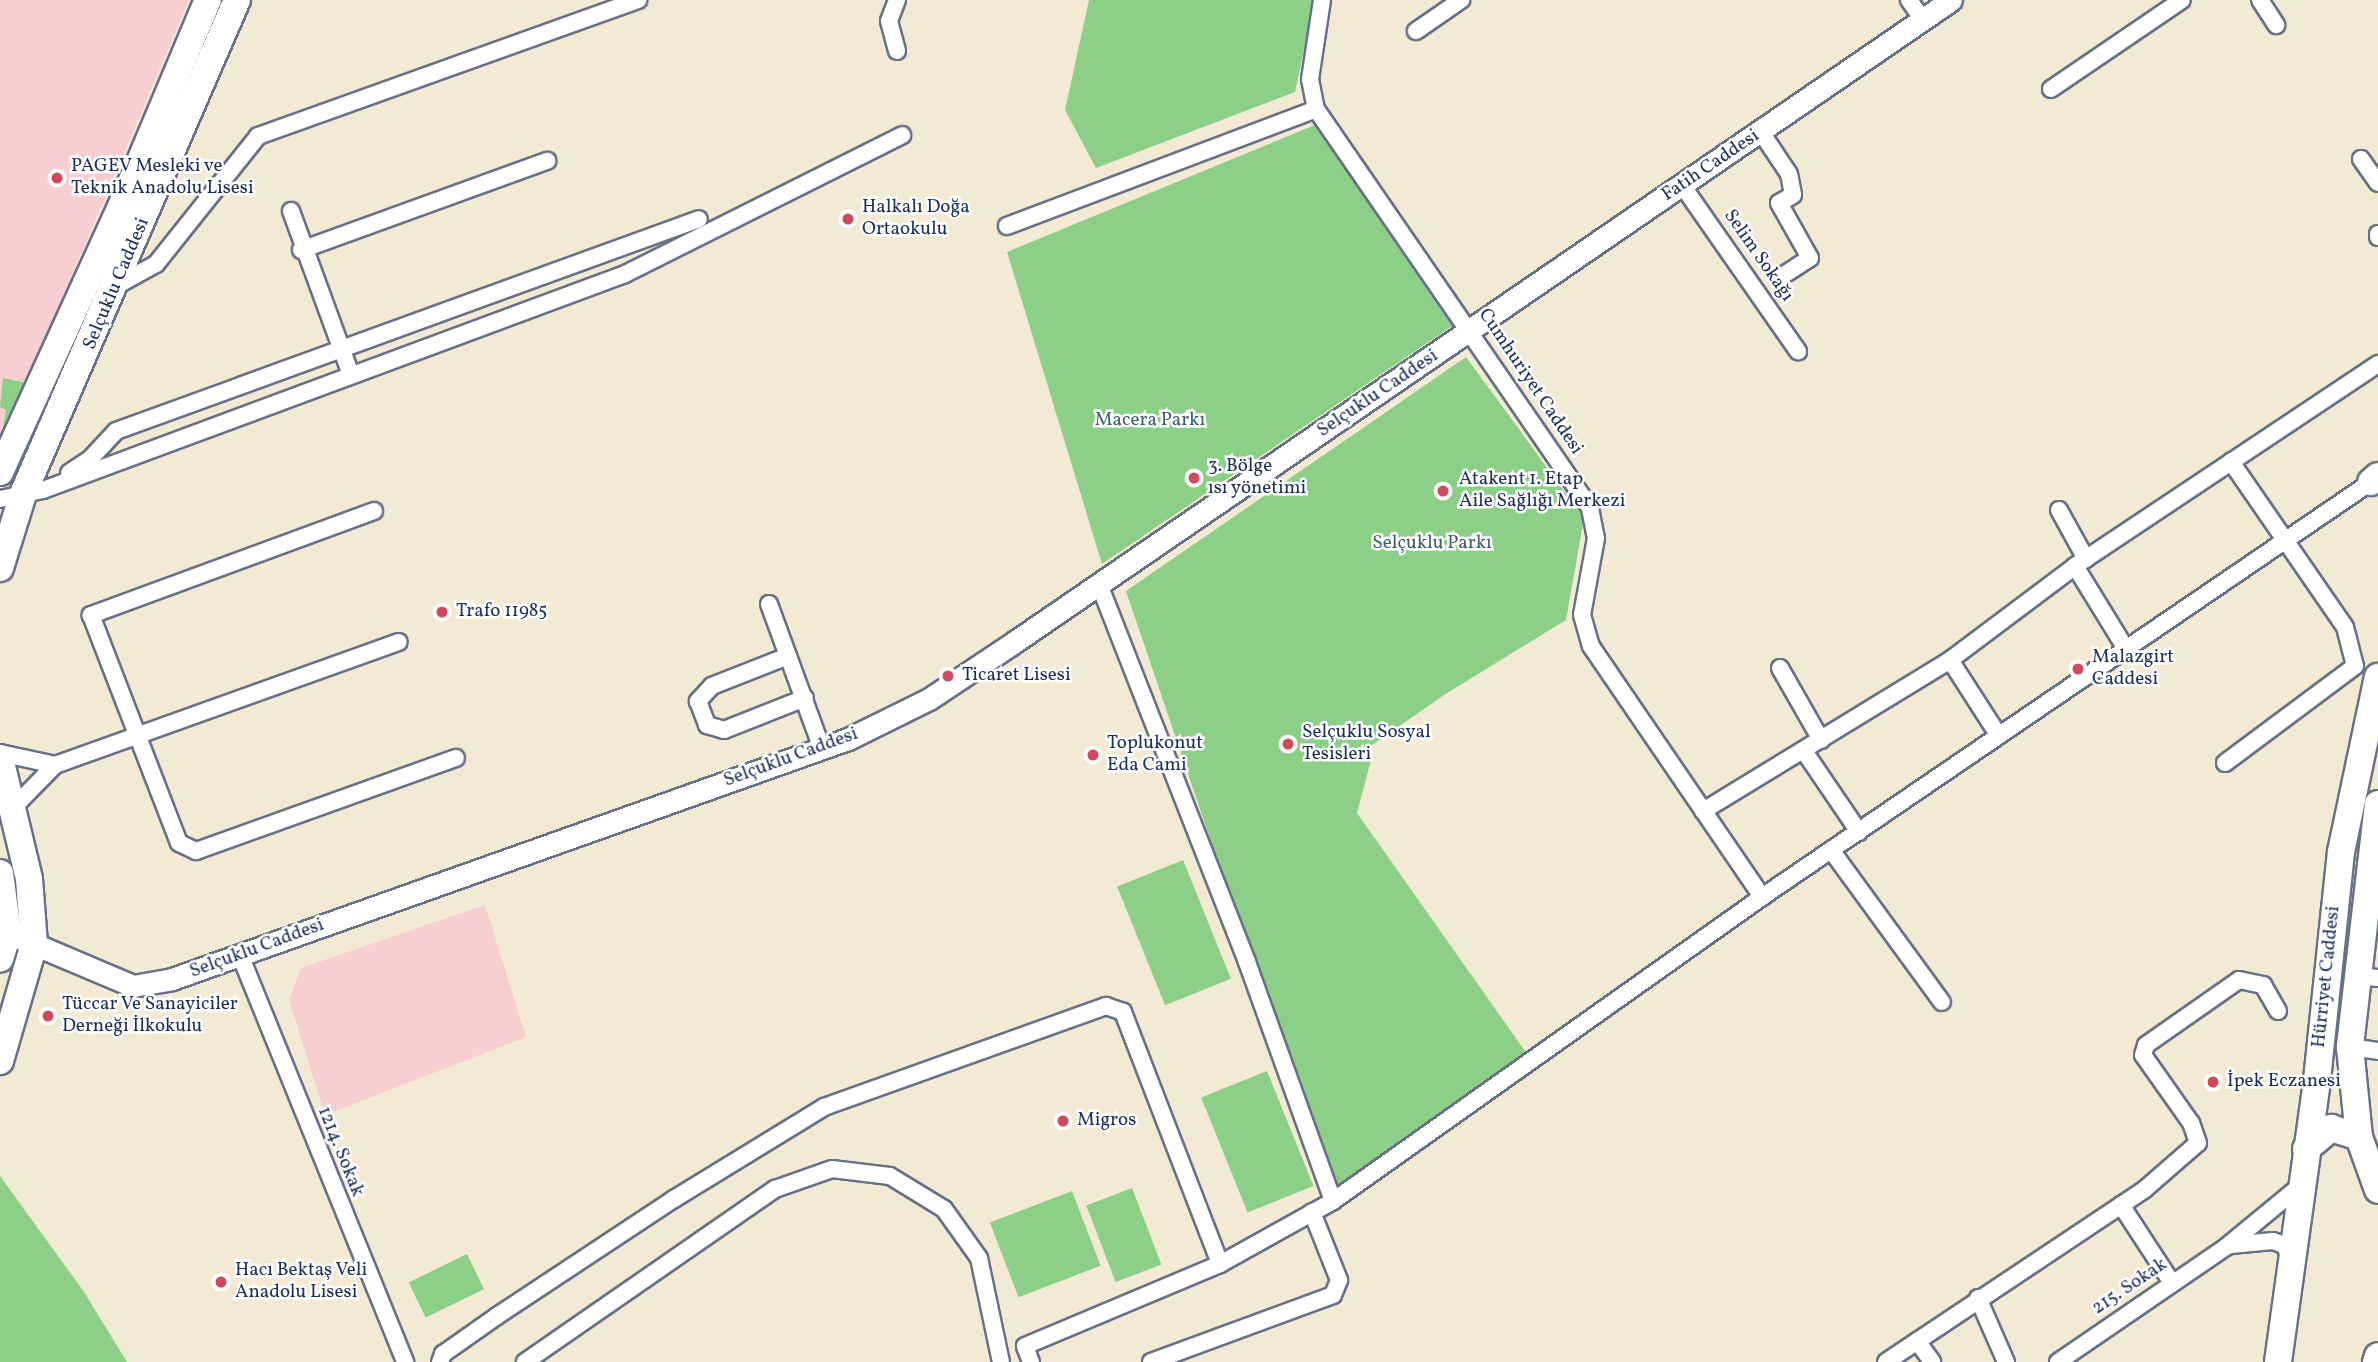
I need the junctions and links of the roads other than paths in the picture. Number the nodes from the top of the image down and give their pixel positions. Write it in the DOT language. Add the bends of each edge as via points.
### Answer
graph roads {
  1 [pos="208,0"];
  2 [pos="237,0"];
  3 [pos="638,0"];
  4 [pos="897,0"];
  5 [pos="1322,0"];
  6 [pos="1461,0"];
  7 [pos="1909,0"];
  8 [pos="1951,0"];
  9 [pos="2182,0"];
  10 [pos="2260,0"];
  11 [pos="1923,20"];
  12 [pos="2276,24"];
  13 [pos="1416,31"];
  14 [pos="897,51"];
  15 [pos="2051,89"];
  16 [pos="1316,109"];
  17 [pos="1761,132"];
  18 [pos="902,135"];
  19 [pos="2361,159"];
  20 [pos="547,160"];
  21 [pos="2378,183"];
  22 [pos="1682,185"];
  23 [pos="291,211"];
  24 [pos="699,219"];
  25 [pos="1007,226"];
  26 [pos="302,250"];
  27 [pos="1779,278"];
  28 [pos="116,286"];
  29 [pos="1470,331"];
  30 [pos="342,351"];
  31 [pos="1798,351"];
  32 [pos="2378,364"];
  33 [pos="351,375"];
  34 [pos="2231,462"];
  35 [pos="0,472"];
  36 [pos="2376,480"];
  37 [pos="22,494"];
  38 [pos="2059,510"];
  39 [pos="374,511"];
  40 [pos="2286,541"];
  41 [pos="2080,562"];
  42 [pos="0,568"];
  43 [pos="1099,584"];
  44 [pos="769,604"];
  45 [pos="400,642"];
  46 [pos="2126,649"];
  47 [pos="789,656"];
  48 [pos="1950,660"];
  49 [pos="1780,668"];
  50 [pos="2378,677"];
  51 [pos="805,698"];
  52 [pos="137,735"];
  53 [pos="1998,736"];
  54 [pos="1821,740"];
  55 [pos="822,748"];
  56 [pos="1804,751"];
  57 [pos="0,756"];
  58 [pos="456,758"];
  59 [pos="2225,763"];
  60 [pos="55,765"];
  61 [pos="2378,804"];
  62 [pos="13,808"];
  63 [pos="1703,811"];
  64 [pos="1859,832"];
  65 [pos="1831,850"];
  66 [pos="0,873"];
  67 [pos="2372,878"];
  68 [pos="1762,897"];
  69 [pos="8,934"];
  70 [pos="34,944"];
  71 [pos="240,955"];
  72 [pos="0,959"];
  73 [pos="2366,977"];
  74 [pos="1942,1002"];
  75 [pos="2278,1012"];
  76 [pos="2350,1047"];
  77 [pos="2378,1051"];
  78 [pos="0,1061"];
  79 [pos="2368,1139"];
  80 [pos="2306,1149"];
  81 [pos="2300,1186"];
  82 [pos="2378,1190"];
  83 [pos="1334,1201"];
  84 [pos="2121,1205"];
  85 [pos="1312,1212"];
  86 [pos="2226,1247"];
  87 [pos="2294,1262"];
  88 [pos="1220,1264"];
  89 [pos="2172,1283"];
  90 [pos="1979,1298"];
  91 [pos="1917,1341"];
  92 [pos="2378,1356"];
  93 [pos="405,1362"];
  94 [pos="440,1362"];
  95 [pos="525,1362"];
  96 [pos="1001,1362"];
  97 [pos="1031,1362"];
  98 [pos="1151,1362"];
  99 [pos="1886,1362"];
  100 [pos="1932,1362"];
  101 [pos="2006,1362"];
  102 [pos="2058,1362"];
  103 [pos="2278,1362"];
  104 [pos="2376,1362"];
  1 -- 35 [label="main road, Selçuklu Caddesi" via="120,209"];
  2 -- 28 [label="main road, Selçuklu Caddesi"];
  3 -- 28 [label="street" via="258,136 156,264"];
  4 -- 14 [label="street" via="889,21"];
  5 -- 16 [label="street, Cumhuriyet Caddesi" via="1310,79"];
  6 -- 13 [label="street"];
  7 -- 11 [label="street"];
  8 -- 11 [label="street, Fatih Caddesi"];
  9 -- 15 [label="street"];
  10 -- 12 [label="street"];
  11 -- 17 [label="street, Fatih Caddesi"];
  16 -- 25 [label="street"];
  16 -- 29 [label="street, Cumhuriyet Caddesi"];
  17 -- 22 [label="street, Fatih Caddesi"];
  17 -- 27 [label="street" via="1789,174 1793,195 1779,203 1810,258"];
  18 -- 33 [label="street" via="625,274"];
  19 -- 21 [label="street"];
  20 -- 26 [label="street"];
  22 -- 29 [label="street, Fatih Caddesi"];
  22 -- 31 [label="street, Selim Sokağı"];
  23 -- 26 [label="street"];
  24 -- 30 [label="street"];
  26 -- 30 [label="street"];
  28 -- 37 [label="main road, Selçuklu Caddesi"];
  29 -- 43 [label="street, Selçuklu Caddesi"];
  29 -- 63 [label="street, Cumhuriyet Caddesi" via="1590,508 1596,538 1582,615 1591,646"];
  30 -- 33 [label="street"];
  30 -- 37 [label="street" via="116,430 90,459"];
  32 -- 34 [label="street"];
  33 -- 37 [label="street"];
  34 -- 40 [label="street"];
  34 -- 41 [label="street"];
  36 -- 40 [label="street"];
  37 -- 42 [label="main road, Selçuklu Caddesi"];
  38 -- 41 [label="street"];
  39 -- 52 [label="street" via="91,615"];
  40 -- 46 [label="street"];
  40 -- 59 [label="street" via="2345,627 2355,666"];
  41 -- 46 [label="street"];
  41 -- 48 [label="street"];
  43 -- 55 [label="street, Selçuklu Caddesi" via="929,699"];
  43 -- 83 [label="street" via="1247,962"];
  44 -- 47 [label="street"];
  45 -- 52 [label="street"];
  46 -- 53 [label="street"];
  47 -- 51 [label="street"];
  47 -- 51 [label="street" via="712,686 698,701 707,725 724,730"];
  48 -- 53 [label="street"];
  48 -- 54 [label="street"];
  49 -- 54 [label="street"];
  50 -- 80 [label="main road, Hürriyet Caddesi" via="2341,852"];
  51 -- 55 [label="street"];
  52 -- 58 [label="street" via="178,843 197,851"];
  52 -- 60 [label="street"];
  53 -- 64 [label="street"];
  54 -- 56 [label="street"];
  55 -- 71 [label="street, Selçuklu Caddesi"];
  56 -- 63 [label="street"];
  56 -- 64 [label="street"];
  57 -- 60 [label="street"];
  57 -- 62 [label="main road"];
  60 -- 62 [label="street"];
  61 -- 67 [label="main road, Hürriyet Caddesi"];
  62 -- 70 [label="main road" via="29,879"];
  63 -- 68 [label="street, Cumhuriyet Caddesi"];
  64 -- 65 [label="street"];
  65 -- 68 [label="street"];
  65 -- 74 [label="street"];
  66 -- 69 [label="main road"];
  67 -- 73 [label="main road, Hürriyet Caddesi"];
  68 -- 83 [label="street"];
  69 -- 70 [label="street, Selçuklu Caddesi"];
  69 -- 72 [label="main road"];
  70 -- 71 [label="street, Selçuklu Caddesi" via="133,986 172,979"];
  70 -- 78 [label="main road"];
  71 -- 93 [label="street, 1214. Sokak"];
  73 -- 76 [label="main road, Hürriyet Caddesi"];
  75 -- 84 [label="street" via="2263,985 2239,979 2146,1045 2143,1055 2192,1123 2198,1143"];
  76 -- 77 [label="street"];
  76 -- 79 [label="main road, Hürriyet Caddesi"];
  79 -- 80 [label="main road" via="2331,1128"];
  79 -- 82 [label="main road, Hürriyet Caddesi"];
  80 -- 81 [label="main road, Hürriyet Caddesi"];
  81 -- 86 [label="street, 215. Sokak"];
  81 -- 87 [label="main road, Hürriyet Caddesi"];
  83 -- 85 [label="street"];
  84 -- 89 [label="street"];
  84 -- 90 [label="street"];
  85 -- 88 [label="street"];
  85 -- 98 [label="street" via="1339,1280 1333,1295"];
  86 -- 87 [label="street" via="2258,1239 2273,1241 2284,1245"];
  86 -- 89 [label="street, 215. Sokak"];
  87 -- 103 [label="main road, Hürriyet Caddesi"];
  88 -- 94 [label="street" via="1123,1012 1106,1006 824,1107 497,1316 443,1354"];
  88 -- 97 [label="street" via="1025,1346"];
  89 -- 102 [label="street, 215. Sokak"];
  90 -- 91 [label="street"];
  90 -- 101 [label="street"];
  91 -- 99 [label="street"];
  91 -- 100 [label="street"];
  92 -- 104 [label="main road"];
  95 -- 96 [label="street" via="775,1189 832,1169 890,1176 944,1209 979,1258"];
}
